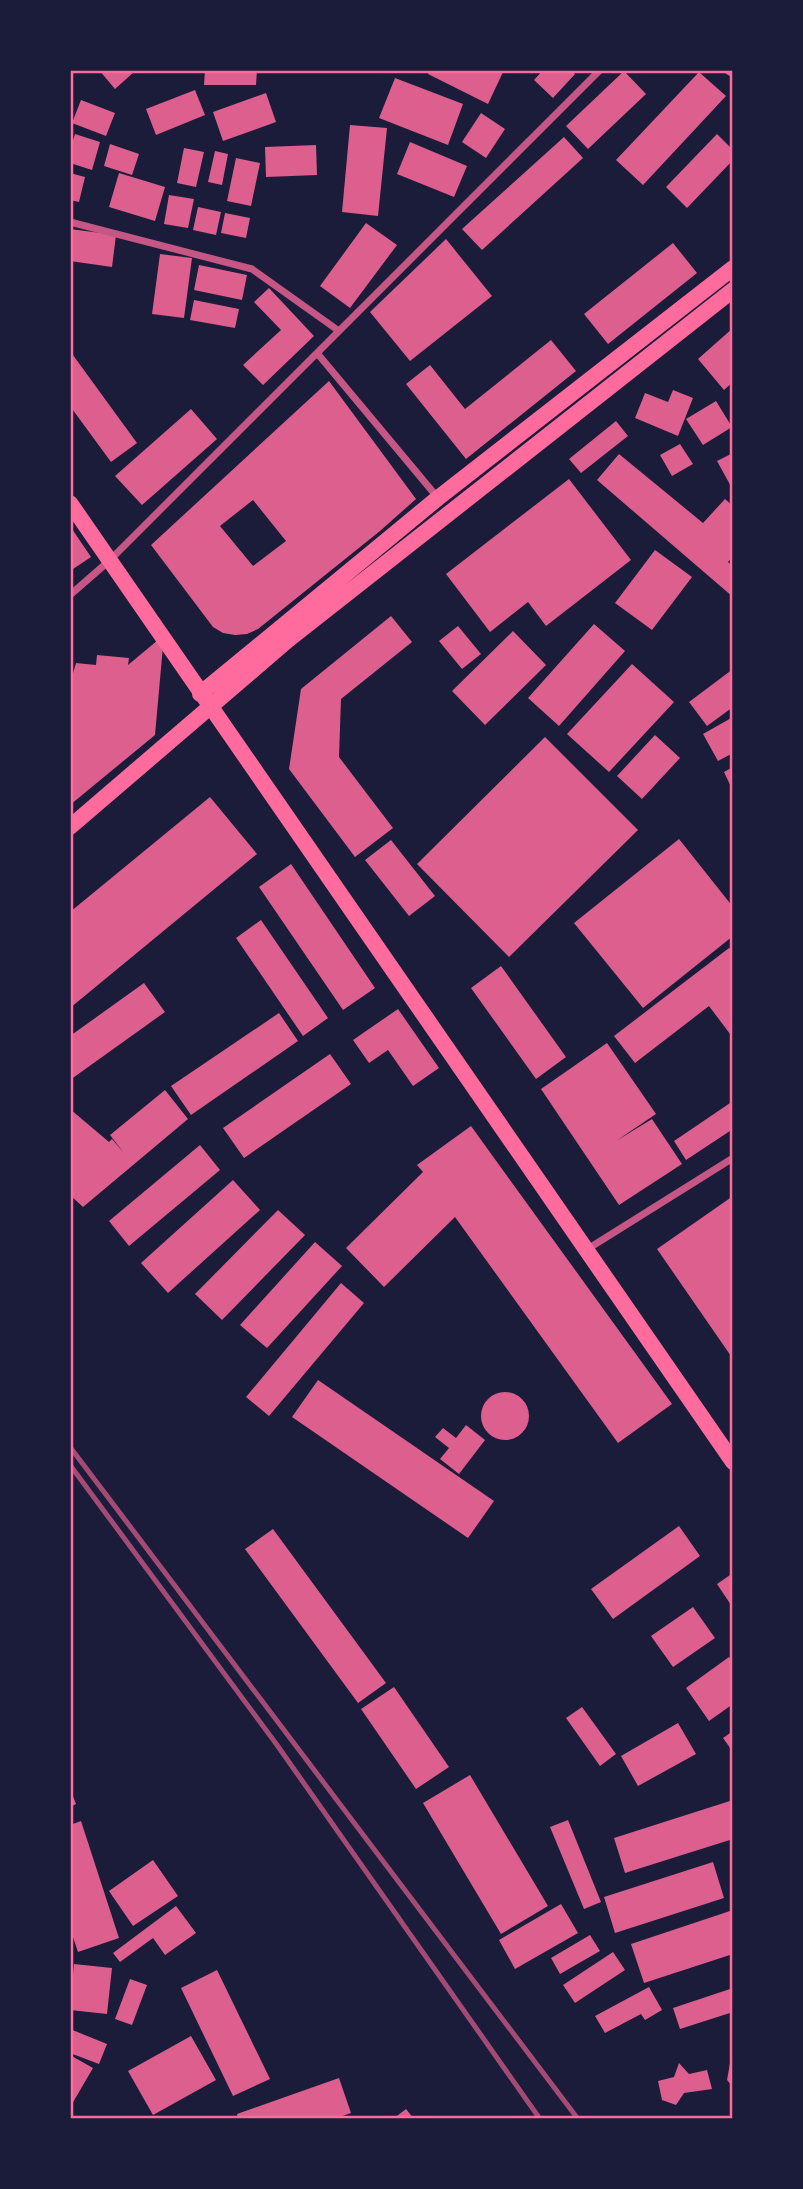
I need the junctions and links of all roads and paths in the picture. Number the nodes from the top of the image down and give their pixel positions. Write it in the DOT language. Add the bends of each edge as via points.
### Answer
graph roads {
  1 [pos="600,70"];
  2 [pos="70,222"];
  3 [pos="733,268"];
  4 [pos="733,290"];
  5 [pos="339,331"];
  6 [pos="317,353"];
  7 [pos="438,498"];
  8 [pos="70,503"];
  9 [pos="450,512"];
  10 [pos="109,561"];
  11 [pos="70,595"];
  12 [pos="205,700"];
  13 [pos="70,827"];
  14 [pos="733,1158"];
  15 [pos="586,1250"];
  16 [pos="733,1462"];
  1 -- 5 [label="street"];
  2 -- 5 [label="street" via="252,269"];
  3 -- 7 [label="main road"];
  4 -- 9 [label="main road"];
  5 -- 6 [label="street"];
  6 -- 7 [label="street"];
  6 -- 10 [label="street"];
  7 -- 9 [label="street"];
  7 -- 12 [label="main road"];
  8 -- 10 [label="main road"];
  9 -- 12 [label="main road"];
  10 -- 11 [label="street"];
  10 -- 12 [label="main road"];
  12 -- 13 [label="main road"];
  12 -- 15 [label="main road"];
  14 -- 15 [label="street"];
  15 -- 16 [label="main road"];
}
